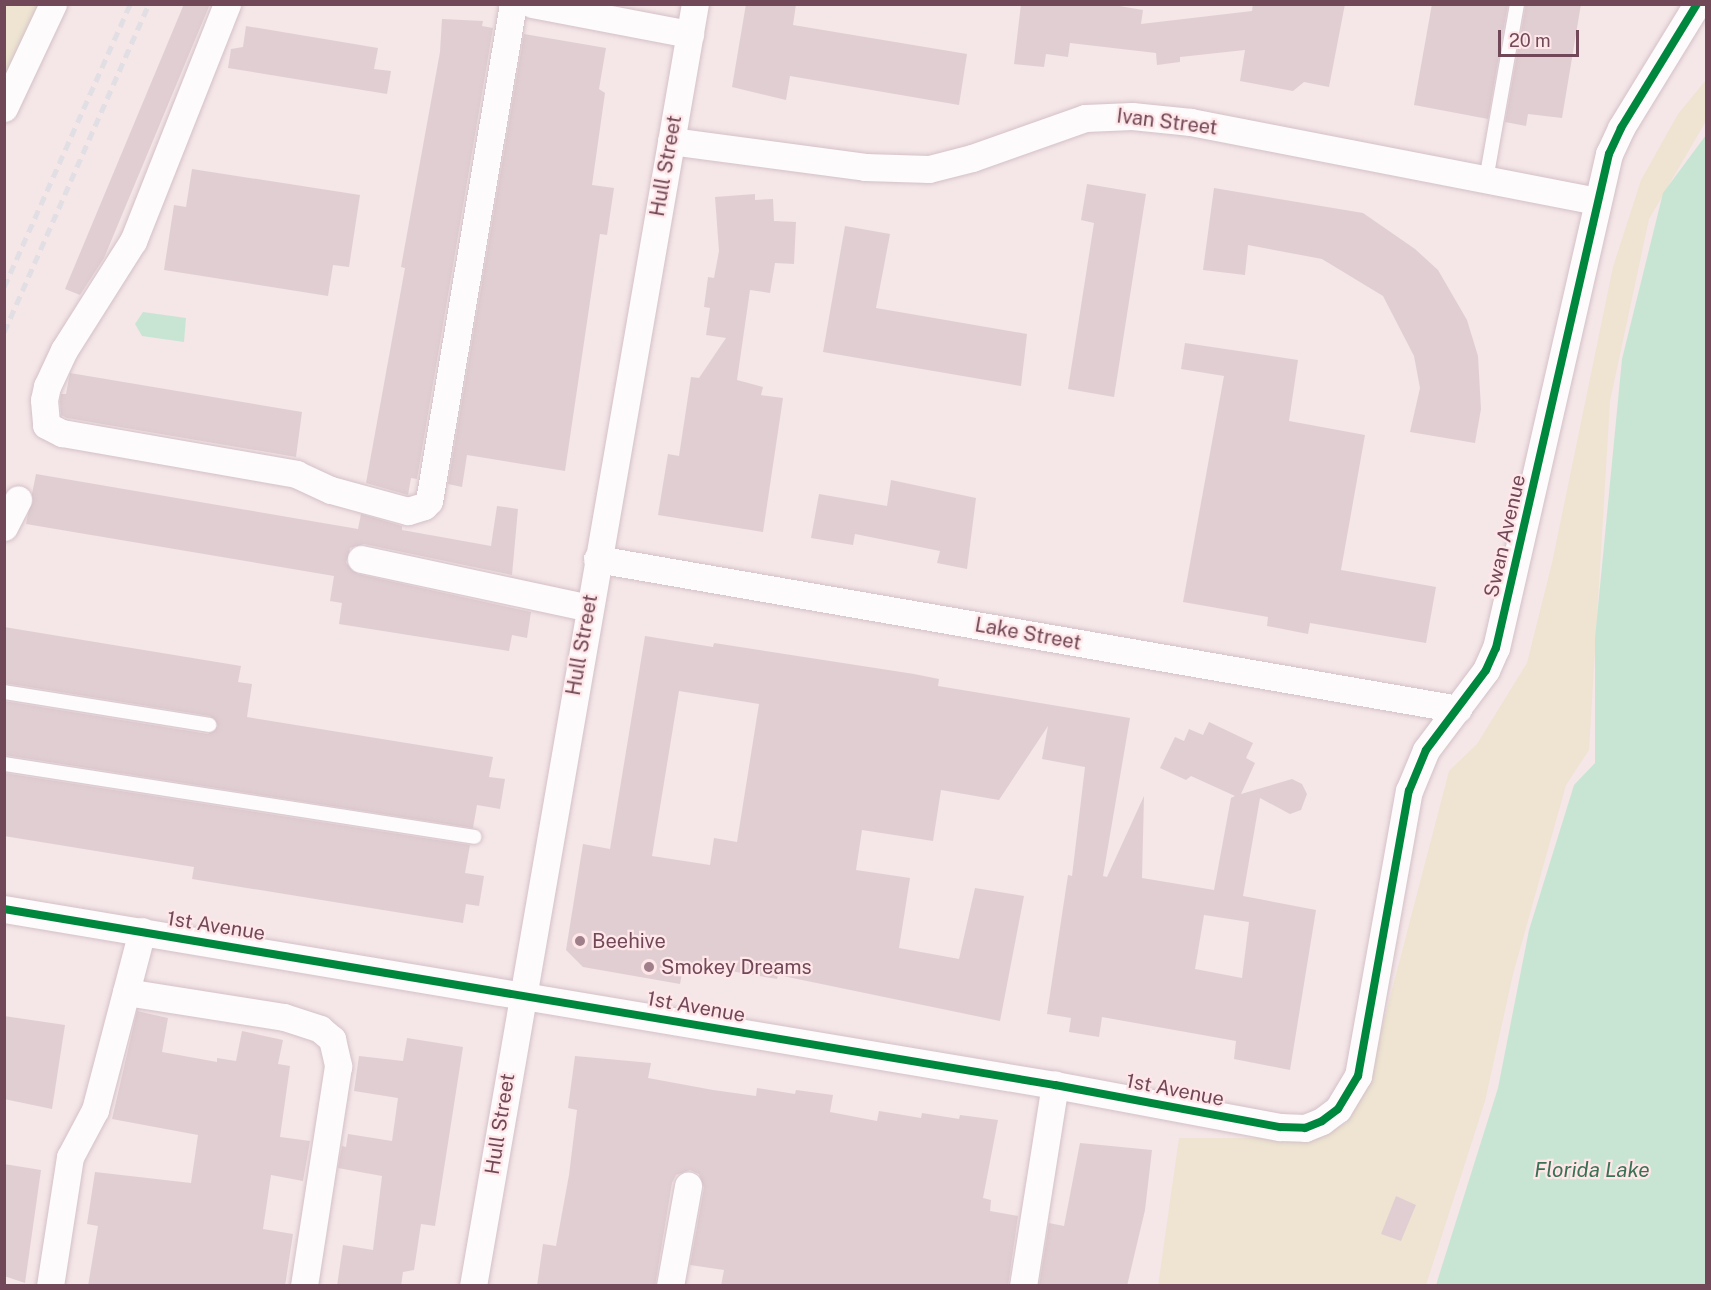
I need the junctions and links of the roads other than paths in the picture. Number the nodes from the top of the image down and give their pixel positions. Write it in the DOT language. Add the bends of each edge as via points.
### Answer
graph roads {
  1 [pos="53,4"];
  2 [pos="227,4"];
  3 [pos="513,4"];
  4 [pos="532,4"];
  5 [pos="695,4"];
  6 [pos="1517,4"];
  7 [pos="1697,4"];
  8 [pos="690,34"];
  9 [pos="4,108"];
  10 [pos="671,141"];
  11 [pos="1486,180"];
  12 [pos="1596,201"];
  13 [pos="18,500"];
  14 [pos="4,527"];
  15 [pos="361,559"];
  16 [pos="597,559"];
  17 [pos="589,608"];
  18 [pos="4,692"];
  19 [pos="1458,709"];
  20 [pos="209,725"];
  21 [pos="4,764"];
  22 [pos="474,837"];
  23 [pos="4,909"];
  24 [pos="142,931"];
  25 [pos="126,992"];
  26 [pos="522,994"];
  27 [pos="1358,1076"];
  28 [pos="1055,1085"];
  29 [pos="688,1186"];
  30 [pos="50,1286"];
  31 [pos="304,1286"];
  32 [pos="473,1286"];
  33 [pos="670,1286"];
  34 [pos="1023,1286"];
  1 -- 9 [label="street"];
  2 -- 3 [label="street" via="133,241 64,350 48,386 44,400 46,425 62,433 296,474 331,490 408,511 429,501"];
  4 -- 8 [label="street"];
  5 -- 8 [label="street, Hull Street"];
  6 -- 11 [label="lane"];
  7 -- 12 [label="street, Swan Avenue" via="1621,128"];
  8 -- 10 [label="street, Hull Street"];
  10 -- 11 [label="street, Ivan Street" via="865,167 929,168 972,159 1085,118 1132,116 1191,122"];
  10 -- 16 [label="street, Hull Street"];
  11 -- 12 [label="street, Ivan Street"];
  12 -- 19 [label="street, Swan Avenue" via="1496,648 1486,670"];
  13 -- 14 [label="street"];
  15 -- 17 [label="street"];
  16 -- 17 [label="street, Hull Street"];
  16 -- 19 [label="street, Lake Street"];
  17 -- 26 [label="street, Hull Street"];
  18 -- 20 [label="lane"];
  19 -- 27 [label="street, Swan Avenue" via="1426,750 1409,791"];
  21 -- 22 [label="lane"];
  23 -- 24 [label="street, 1st Avenue"];
  24 -- 25 [label="street"];
  24 -- 26 [label="street, 1st Avenue"];
  25 -- 30 [label="street" via="95,1110 70,1157"];
  25 -- 31 [label="street" via="284,1017 320,1029 332,1039 338,1066"];
  26 -- 28 [label="street, 1st Avenue"];
  26 -- 32 [label="street, Hull Street"];
  27 -- 28 [label="street, 1st Avenue" via="1338,1109 1305,1128 1280,1127"];
  28 -- 34 [label="street"];
  29 -- 33 [label="street"];
}
